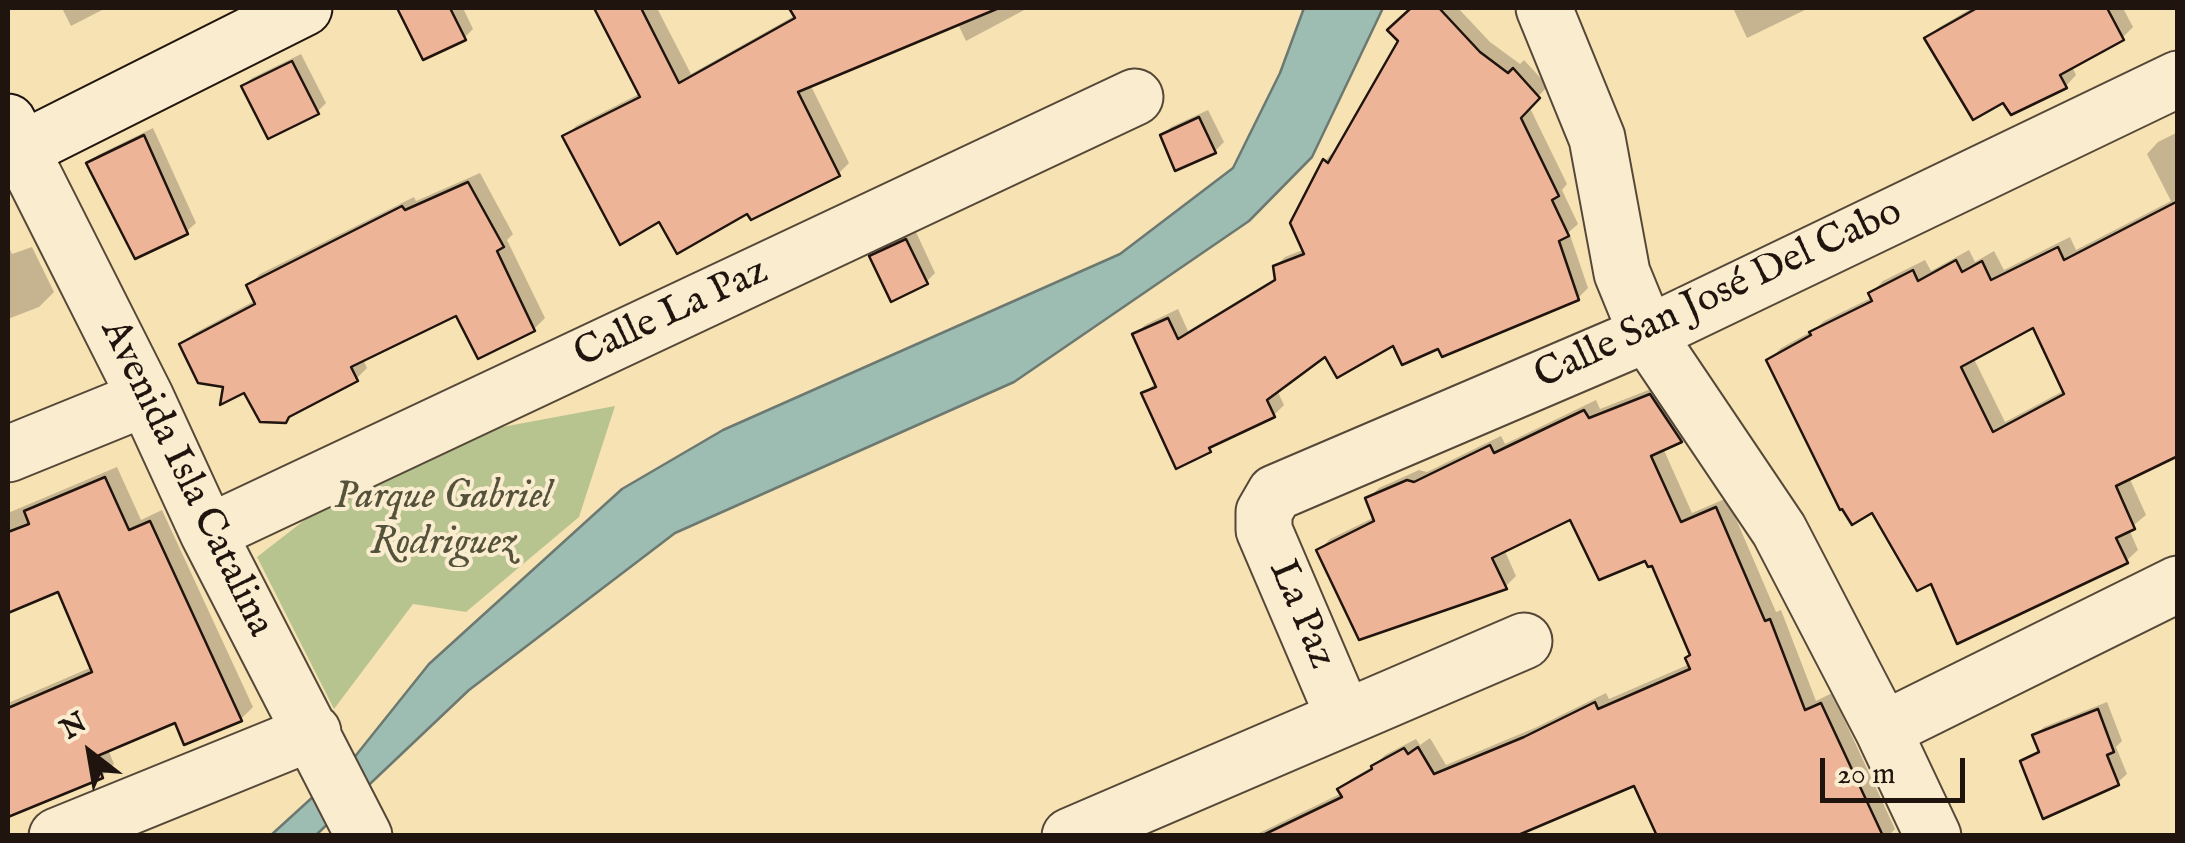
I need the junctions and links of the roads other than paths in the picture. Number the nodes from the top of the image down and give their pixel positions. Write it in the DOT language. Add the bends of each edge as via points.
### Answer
graph roads {
  1 [pos="304,8"];
  2 [pos="1544,8"];
  3 [pos="2178,79"];
  4 [pos="1135,97"];
  5 [pos="14,136"];
  6 [pos="1647,334"];
  7 [pos="146,398"];
  8 [pos="8,454"];
  9 [pos="1264,512"];
  10 [pos="208,533"];
  11 [pos="2178,584"];
  12 [pos="1524,642"];
  13 [pos="1344,717"];
  14 [pos="1884,730"];
  15 [pos="318,743"];
  16 [pos="57,836"];
  17 [pos="364,836"];
  18 [pos="1070,836"];
  19 [pos="1933,836"];
  1 -- 5 [label="street"];
  2 -- 6 [label="street" via="1597,138 1622,273"];
  3 -- 6 [label="street, Calle San José Del Cabo"];
  4 -- 10 [label="street, Calle La Paz"];
  5 -- 7 [label="street, Avenida Isla Catalina"];
  6 -- 9 [label="street, Calle San José Del Cabo" via="1275,493"];
  6 -- 14 [label="street" via="1780,530"];
  7 -- 8 [label="street"];
  7 -- 10 [label="street, Avenida Isla Catalina"];
  9 -- 13 [label="street, La Paz" via="1264,530"];
  10 -- 15 [label="street, Avenida Isla Catalina"];
  11 -- 14 [label="street"];
  12 -- 13 [label="street"];
  13 -- 18 [label="street"];
  14 -- 19 [label="street"];
  15 -- 16 [label="street"];
  15 -- 17 [label="street, Avenida Isla Catalina"];
}
